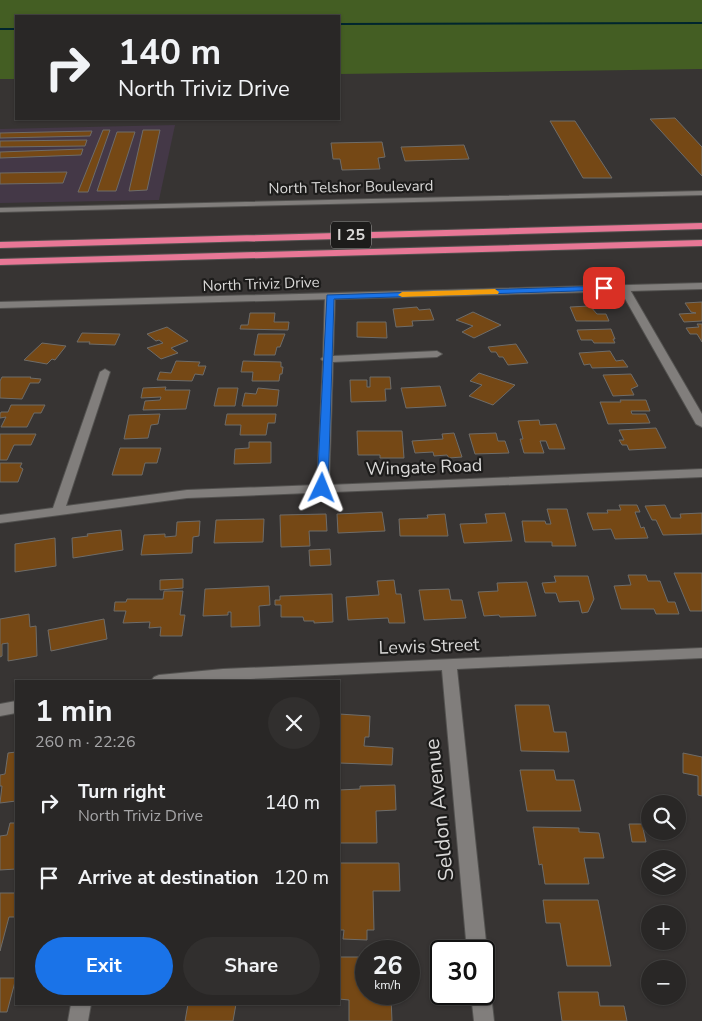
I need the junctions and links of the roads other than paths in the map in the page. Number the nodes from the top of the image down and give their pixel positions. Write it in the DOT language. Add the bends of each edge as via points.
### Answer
graph roads {
  1 [pos="702,193"];
  2 [pos="0,210"];
  3 [pos="702,226"];
  4 [pos="702,243"];
  5 [pos="0,244"];
  6 [pos="0,262"];
  7 [pos="702,286"];
  8 [pos="624,288"];
  9 [pos="330,297"];
  10 [pos="0,305"];
  11 [pos="437,354"];
  12 [pos="326,359"];
  13 [pos="105,372"];
  14 [pos="702,424"];
  15 [pos="702,473"];
  16 [pos="322,488"];
  17 [pos="59,510"];
  18 [pos="0,519"];
  19 [pos="702,653"];
  20 [pos="449,665"];
  21 [pos="168,680"];
  22 [pos="15,707"];
  23 [pos="0,710"];
  24 [pos="476,940"];
  25 [pos="81,1005"];
  26 [pos="482,1005"];
  27 [pos="78,1021"];
  28 [pos="484,1021"];
  1 -- 2 [label="street, North Telshor Boulevard"];
  3 -- 5 [label="highway, I 25"];
  4 -- 6 [label="highway, I 25"];
  7 -- 8 [label="street, North Triviz Drive"];
  8 -- 9 [label="street, North Triviz Drive"];
  8 -- 14 [label="street"];
  9 -- 10 [label="street, North Triviz Drive"];
  9 -- 12 [label="street"];
  11 -- 12 [label="street"];
  12 -- 16 [label="street"];
  13 -- 17 [label="street"];
  15 -- 16 [label="street, Wingate Road"];
  16 -- 17 [label="street, Wingate Road" via="187,494"];
  17 -- 18 [label="street, Wingate Road"];
  19 -- 20 [label="street, Lewis Street"];
  20 -- 21 [label="street, Lewis Street" via="223,674"];
  20 -- 24 [label="street, Seldon Avenue"];
  22 -- 23 [label="street"];
  25 -- 27 [label="street"];
  26 -- 28 [label="street"];
}
